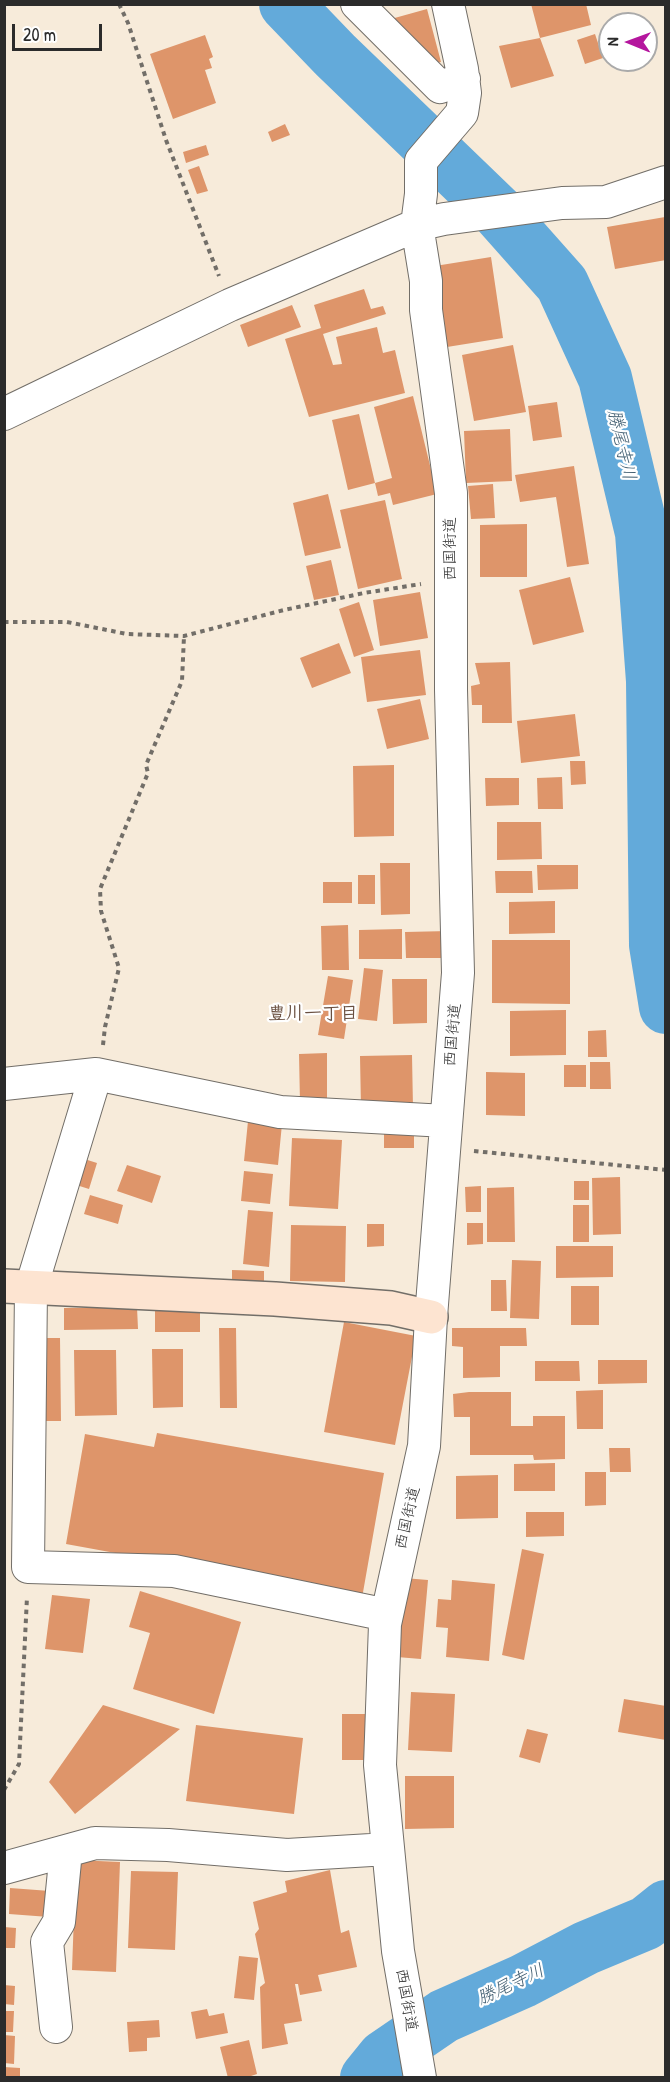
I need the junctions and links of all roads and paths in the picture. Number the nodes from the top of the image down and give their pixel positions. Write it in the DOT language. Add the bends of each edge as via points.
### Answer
graph roads {
  1 [pos="119,4"];
  2 [pos="357,4"];
  3 [pos="448,4"];
  4 [pos="464,80"];
  5 [pos="666,182"];
  6 [pos="430,222"];
  7 [pos="230,305"];
  8 [pos="4,414"];
  9 [pos="451,579"];
  10 [pos="4,622"];
  11 [pos="184,636"];
  12 [pos="96,1074"];
  13 [pos="4,1083"];
  14 [pos="445,1135"];
  15 [pos="666,1170"];
  16 [pos="18,1287"];
  17 [pos="431,1317"];
  18 [pos="28,1567"];
  19 [pos="387,1615"];
  20 [pos="4,1790"];
  21 [pos="388,1849"];
  22 [pos="66,1851"];
  23 [pos="4,1868"];
  24 [pos="56,2027"];
  25 [pos="420,2078"];
  1 -- 7 [label="path"];
  2 -- 4 [label="street" via="440,87"];
  3 -- 4 [label="street, 西国街道"];
  4 -- 6 [label="street, 西国街道" via="462,112 421,161 421,194"];
  5 -- 6 [label="street" via="606,202 562,203"];
  6 -- 7 [label="street"];
  6 -- 9 [label="street, 西国街道" via="426,310 451,493"];
  7 -- 8 [label="street"];
  9 -- 11 [label="path" via="284,610"];
  9 -- 14 [label="street, 西国街道" via="458,973"];
  10 -- 11 [label="path" via="67,622 128,634"];
  11 -- 12 [label="path" via="182,681 100,890 101,911 119,968"];
  12 -- 13 [label="street"];
  12 -- 14 [label="street" via="280,1112"];
  12 -- 16 [label="street"];
  14 -- 15 [label="path"];
  14 -- 17 [label="street, 西国街道"];
  16 -- 17 [label="street" via="275,1299 391,1308"];
  16 -- 18 [label="street"];
  17 -- 19 [label="street, 西国街道" via="424,1446"];
  18 -- 19 [label="street" via="174,1571"];
  18 -- 20 [label="path" via="19,1764"];
  19 -- 21 [label="street, 西国街道" via="380,1765"];
  21 -- 22 [label="street" via="287,1855 95,1843"];
  21 -- 25 [label="street, 西国街道" via="398,1951"];
  22 -- 23 [label="street"];
  22 -- 24 [label="street" via="59,1922 47,1942"];
}
